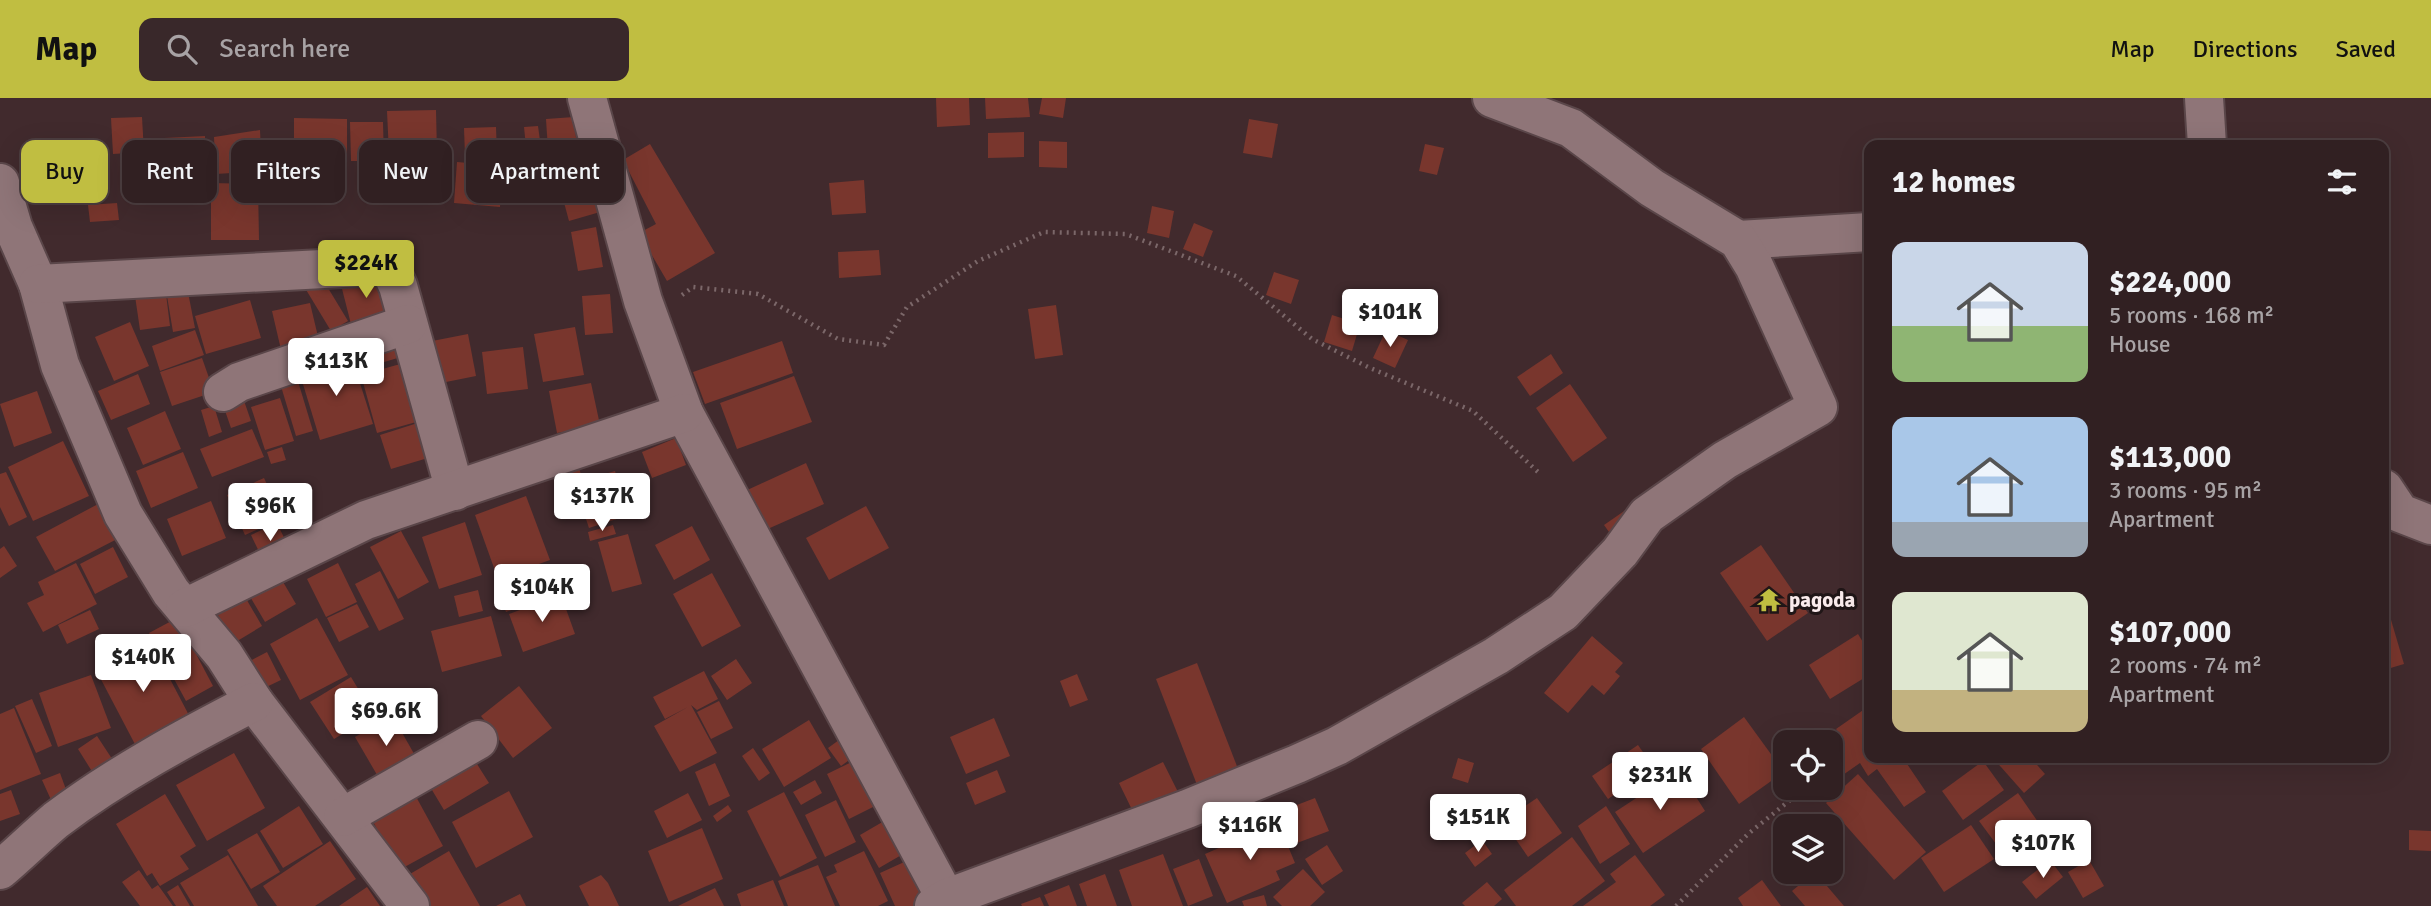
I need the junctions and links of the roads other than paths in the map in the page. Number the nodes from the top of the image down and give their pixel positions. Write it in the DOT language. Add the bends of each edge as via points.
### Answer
graph roads {
  1 [pos="587,98"];
  2 [pos="1492,98"];
  3 [pos="2204,98"];
  4 [pos="2207,140"];
  5 [pos="0,183"];
  6 [pos="1864,232"];
  7 [pos="1738,240"];
  8 [pos="38,284"];
  9 [pos="408,324"];
  10 [pos="223,392"];
  11 [pos="684,413"];
  12 [pos="455,491"];
  13 [pos="2389,496"];
  14 [pos="2431,525"];
  15 [pos="185,608"];
  16 [pos="254,702"];
  17 [pos="478,740"];
  18 [pos="343,817"];
  19 [pos="2,863"];
  20 [pos="944,903"];
  21 [pos="410,906"];
  1 -- 11 [label="street" via="649,317"];
  2 -- 7 [label="street" via="1570,128 1652,188"];
  3 -- 4 [label="street"];
  5 -- 8 [label="street"];
  6 -- 7 [label="street"];
  7 -- 20 [label="street" via="1818,407 1725,460 1647,514 1620,552 1563,612 1496,656 1307,760"];
  8 -- 9 [label="street" via="380,266 392,273"];
  8 -- 15 [label="street" via="60,365 102,468 123,514"];
  9 -- 10 [label="street" via="239,382"];
  9 -- 12 [label="street"];
  11 -- 12 [label="street"];
  11 -- 20 [label="street"];
  12 -- 15 [label="street" via="366,520"];
  13 -- 14 [label="street" via="2400,513"];
  15 -- 16 [label="street" via="224,655"];
  16 -- 18 [label="street"];
  16 -- 19 [label="street" via="129,772 56,820"];
  17 -- 18 [label="street"];
  18 -- 21 [label="street"];
}
